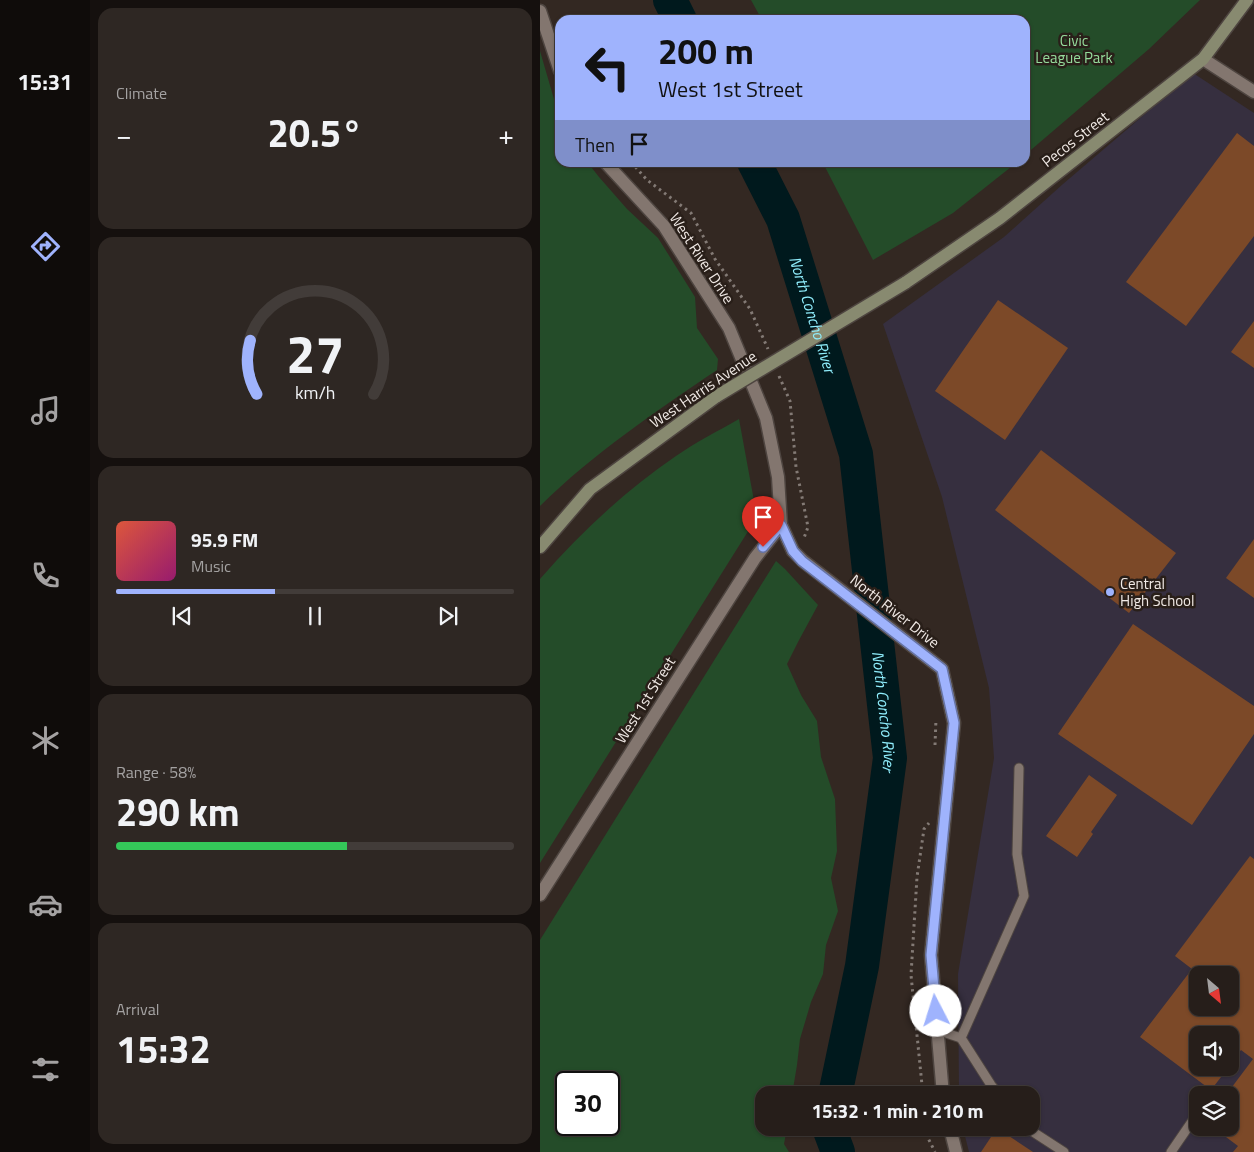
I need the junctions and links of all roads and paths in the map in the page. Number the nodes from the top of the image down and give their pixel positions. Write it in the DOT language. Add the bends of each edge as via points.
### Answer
graph roads {
  1 [pos="1247,0"];
  2 [pos="540,11"];
  3 [pos="555,56"];
  4 [pos="1203,59"];
  5 [pos="1254,92"];
  6 [pos="610,167"];
  7 [pos="905,282"];
  8 [pos="728,328"];
  9 [pos="781,525"];
  10 [pos="540,547"];
  11 [pos="1019,768"];
  12 [pos="540,895"];
  13 [pos="937,1030"];
  14 [pos="961,1038"];
  15 [pos="942,1086"];
  16 [pos="992,1086"];
  17 [pos="1189,1126"];
  18 [pos="927,1136"];
  19 [pos="952,1136"];
  20 [pos="1039,1136"];
  21 [pos="935,1152"];
  22 [pos="956,1152"];
  23 [pos="1064,1152"];
  24 [pos="1171,1152"];
  1 -- 4 [label="street, Pecos Street"];
  2 -- 3 [label="street"];
  4 -- 5 [label="street"];
  4 -- 7 [label="street, Pecos Street" via="1000,218"];
  6 -- 8 [label="street, West River Drive" via="664,226"];
  7 -- 10 [label="street, West Harris Avenue, bridge" via="717,396 590,489"];
  8 -- 9 [label="street, North River Drive" via="766,418 778,477"];
  9 -- 12 [label="street, West 1st Street" via="754,558"];
  9 -- 13 [label="street, North River Drive" via="793,551 802,561 942,669 954,723 931,955"];
  11 -- 14 [label="lane" via="1017,854 1024,896"];
  13 -- 14 [label="lane"];
  13 -- 15 [label="street, North River Drive"];
  14 -- 16 [label="lane"];
  17 -- 24 [label="lane"];
  18 -- 21 [label="path"];
  19 -- 22 [label="street"];
  20 -- 23 [label="lane"];
}
